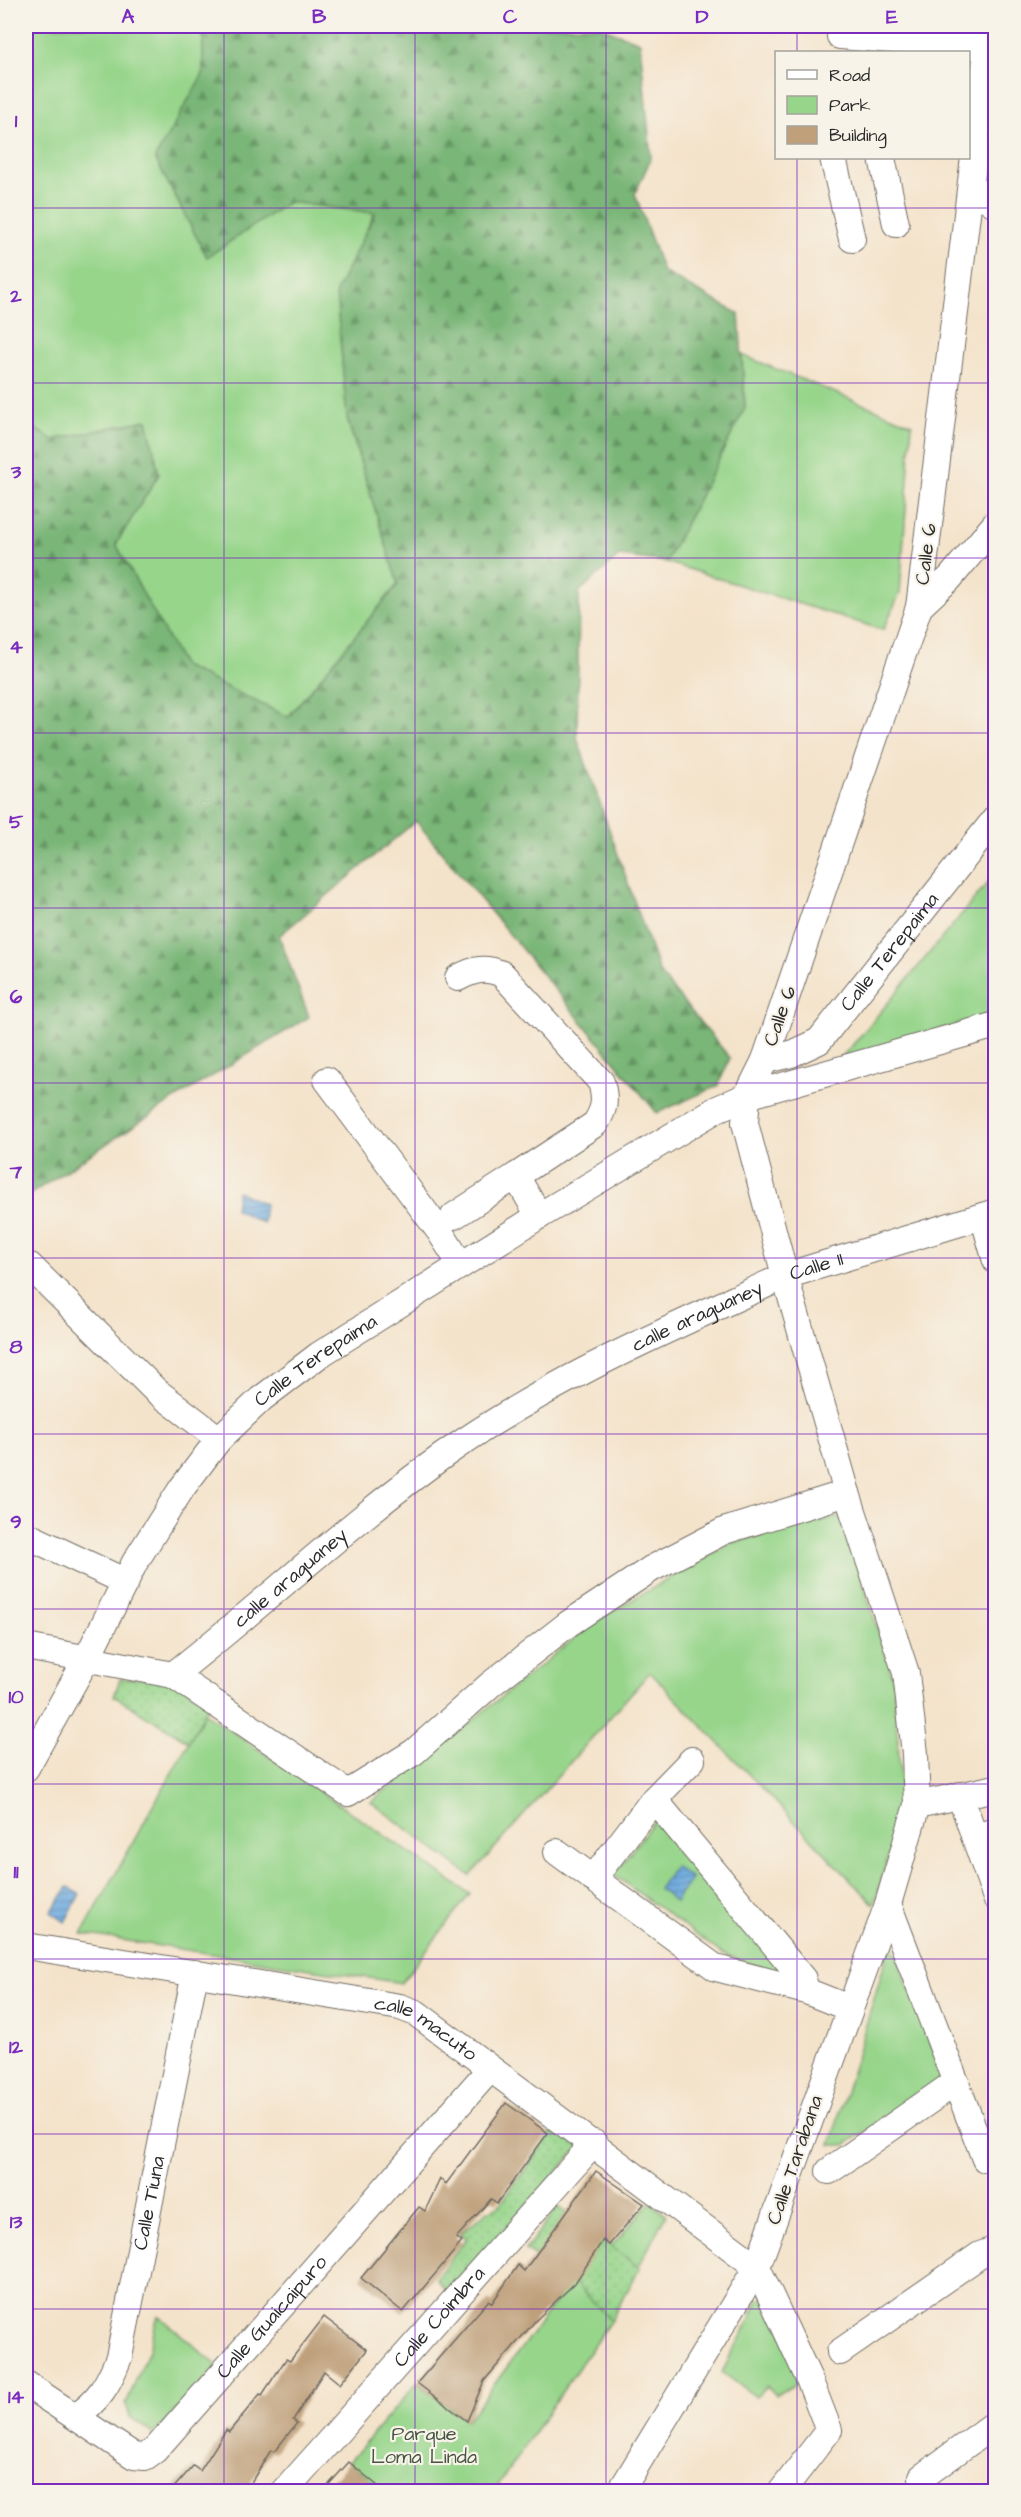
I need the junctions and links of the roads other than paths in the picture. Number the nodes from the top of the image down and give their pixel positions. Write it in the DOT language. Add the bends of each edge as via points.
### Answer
graph roads {
  1 [pos="840,36"];
  2 [pos="988,36"];
  3 [pos="974,108"];
  4 [pos="972,148"];
  5 [pos="833,159"];
  6 [pos="882,159"];
  7 [pos="971,188"];
  8 [pos="996,205"];
  9 [pos="896,224"];
  10 [pos="852,239"];
  11 [pos="996,523"];
  12 [pos="919,607"];
  13 [pos="996,818"];
  14 [pos="458,978"];
  15 [pos="996,1025"];
  16 [pos="765,1060"];
  17 [pos="327,1080"];
  18 [pos="747,1096"];
  19 [pos="516,1176"];
  20 [pos="989,1214"];
  21 [pos="454,1216"];
  22 [pos="539,1216"];
  23 [pos="996,1261"];
  24 [pos="461,1265"];
  25 [pos="30,1266"];
  26 [pos="785,1276"];
  27 [pos="219,1439"];
  28 [pos="847,1493"];
  29 [pos="26,1534"];
  30 [pos="126,1581"];
  31 [pos="26,1647"];
  32 [pos="86,1660"];
  33 [pos="172,1675"];
  34 [pos="35,1732"];
  35 [pos="692,1760"];
  36 [pos="26,1768"];
  37 [pos="996,1788"];
  38 [pos="960,1795"];
  39 [pos="654,1799"];
  40 [pos="917,1805"];
  41 [pos="985,1833"];
  42 [pos="557,1852"];
  43 [pos="593,1879"];
  44 [pos="996,1898"];
  45 [pos="888,1904"];
  46 [pos="26,1946"];
  47 [pos="195,1973"];
  48 [pos="806,1991"];
  49 [pos="849,2008"];
  50 [pos="490,2068"];
  51 [pos="956,2082"];
  52 [pos="594,2143"];
  53 [pos="985,2159"];
  54 [pos="829,2171"];
  55 [pos="996,2249"];
  56 [pos="757,2267"];
  57 [pos="840,2352"];
  58 [pos="26,2384"];
  59 [pos="75,2416"];
  60 [pos="996,2423"];
  61 [pos="922,2477"];
  62 [pos="783,2490"];
  63 [pos="284,2492"];
  64 [pos="620,2492"];
  1 -- 2 [label="street"];
  2 -- 3 [label="street, Calle 6"];
  3 -- 4 [label="street, Calle 6"];
  4 -- 7 [label="street, Calle 6"];
  5 -- 10 [label="street"];
  6 -- 9 [label="street"];
  7 -- 8 [label="street"];
  7 -- 12 [label="street, Calle 6"];
  11 -- 12 [label="street" via="950,578"];
  12 -- 16 [label="street, Calle 6"];
  13 -- 16 [label="street, Calle Terepaima" via="819,1041"];
  14 -- 19 [label="street" via="474,970 490,969 502,974 601,1082 606,1098 595,1124"];
  15 -- 18 [label="street, Calle Terepaima"];
  16 -- 18 [label="street, Calle 11"];
  17 -- 24 [label="street"];
  18 -- 22 [label="street, Calle Terepaima" via="717,1109"];
  18 -- 26 [label="street, Calle 11" via="745,1123"];
  19 -- 21 [label="street"];
  19 -- 22 [label="street"];
  20 -- 23 [label="street"];
  20 -- 26 [label="street, Calle 11"];
  22 -- 24 [label="street, Calle Terepaima"];
  24 -- 27 [label="street, Calle Terepaima" via="319,1355 261,1399"];
  25 -- 27 [label="street" via="155,1390"];
  26 -- 28 [label="street, calle araguaney"];
  26 -- 33 [label="street, calle araguaney" via="554,1385 444,1455"];
  27 -- 30 [label="street, Calle Terepaima" via="182,1488"];
  28 -- 33 [label="street" via="724,1531 651,1569 568,1624 491,1684 414,1752 348,1793"];
  28 -- 40 [label="street, calle araguaney" via="906,1673"];
  29 -- 30 [label="street"];
  30 -- 32 [label="street, Calle Terepaima"];
  31 -- 32 [label="street"];
  32 -- 33 [label="street"];
  32 -- 34 [label="street, Calle Terepaima"];
  34 -- 36 [label="street, Calle Terepaima"];
  35 -- 39 [label="street"];
  37 -- 38 [label="street"];
  38 -- 40 [label="street"];
  38 -- 41 [label="street"];
  39 -- 43 [label="street"];
  39 -- 48 [label="street" via="803,1979"];
  40 -- 45 [label="street, Calle Tarabana"];
  41 -- 44 [label="street"];
  42 -- 43 [label="street"];
  43 -- 48 [label="street" via="716,1968"];
  45 -- 49 [label="street, Calle Tarabana"];
  45 -- 51 [label="street"];
  46 -- 47 [label="street, calle macuto"];
  47 -- 50 [label="street, calle macuto" via="400,2007 416,2013"];
  47 -- 59 [label="street, Calle Tiuna" via="119,2357 104,2392"];
  48 -- 49 [label="street"];
  49 -- 56 [label="street, Calle Tarabana"];
  50 -- 52 [label="street, calle macuto"];
  50 -- 59 [label="street, Calle Guaicaipuro" via="155,2450 145,2457 134,2456"];
  51 -- 53 [label="street"];
  51 -- 54 [label="street"];
  52 -- 56 [label="street, calle macuto"];
  52 -- 63 [label="street, Calle Coimbra"];
  55 -- 57 [label="street" via="980,2255"];
  56 -- 62 [label="street" via="829,2430"];
  56 -- 64 [label="street, Calle Tarabana"];
  58 -- 59 [label="street, Calle Guaicaipuro"];
  60 -- 61 [label="street"];
}
